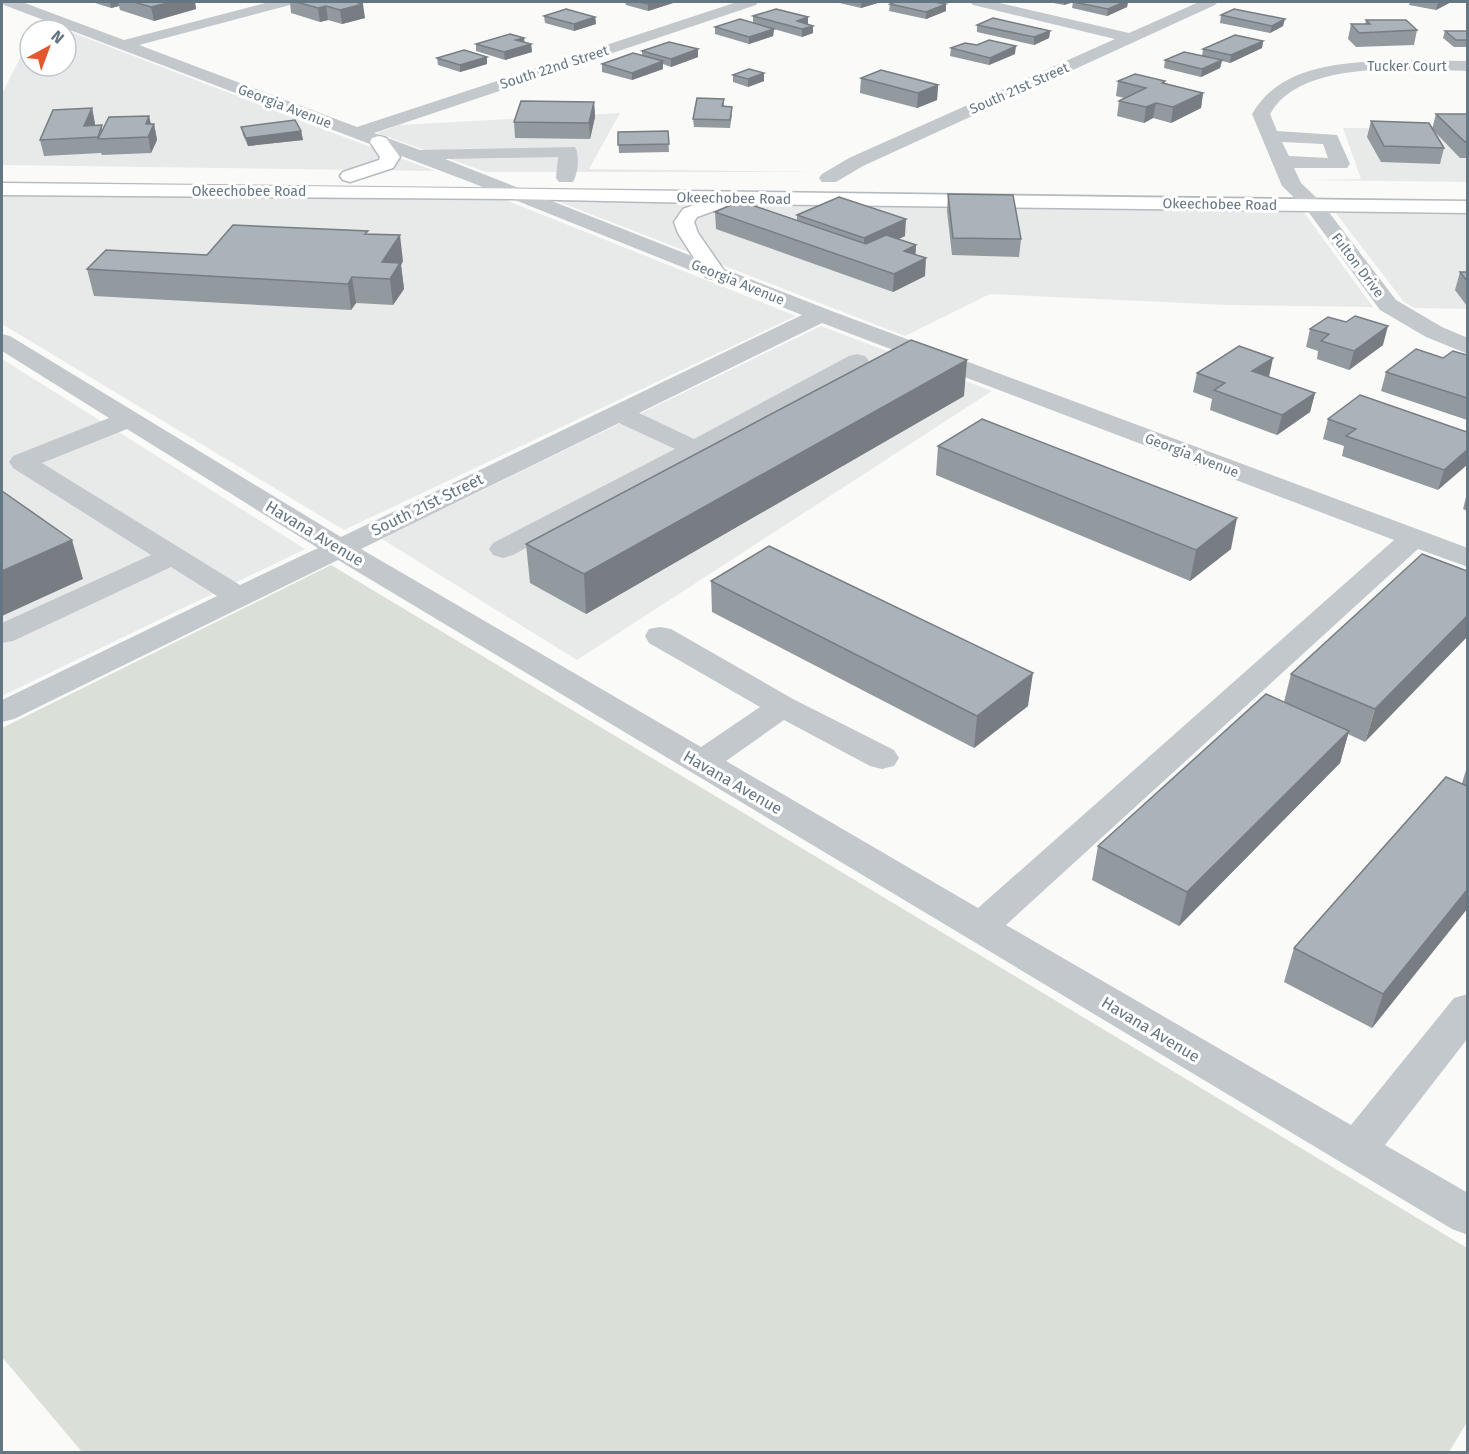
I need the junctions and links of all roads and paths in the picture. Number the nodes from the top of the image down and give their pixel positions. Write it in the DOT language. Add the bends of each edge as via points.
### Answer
graph roads {
  1 [pos="9,2"];
  2 [pos="285,2"];
  3 [pos="751,2"];
  4 [pos="978,2"];
  5 [pos="1210,2"];
  6 [pos="1130,38"];
  7 [pos="126,44"];
  8 [pos="1467,66"];
  9 [pos="356,133"];
  10 [pos="1270,136"];
  11 [pos="379,142"];
  12 [pos="414,154"];
  13 [pos="1282,162"];
  14 [pos="2,171"];
  15 [pos="350,176"];
  16 [pos="477,178"];
  17 [pos="566,178"];
  18 [pos="674,178"];
  19 [pos="805,178"];
  20 [pos="829,178"];
  21 [pos="865,178"];
  22 [pos="1268,185"];
  23 [pos="1292,186"];
  24 [pos="2,189"];
  25 [pos="513,193"];
  26 [pos="1315,196"];
  27 [pos="742,198"];
  28 [pos="1467,207"];
  29 [pos="714,272"];
  30 [pos="821,315"];
  31 [pos="2,341"];
  32 [pos="1467,347"];
  33 [pos="857,361"];
  34 [pos="617,412"];
  35 [pos="128,419"];
  36 [pos="695,449"];
  37 [pos="1413,538"];
  38 [pos="337,547"];
  39 [pos="503,549"];
  40 [pos="172,556"];
  41 [pos="1467,558"];
  42 [pos="237,596"];
  43 [pos="2,634"];
  44 [pos="660,636"];
  45 [pos="782,706"];
  46 [pos="2,712"];
  47 [pos="882,758"];
  48 [pos="701,763"];
  49 [pos="980,927"];
  50 [pos="1467,1010"];
  51 [pos="1356,1150"];
  52 [pos="1467,1216"];
  1 -- 7 [label="street, Georgia Avenue"];
  2 -- 7 [label="street"];
  3 -- 9 [label="street, South 22nd Street"];
  4 -- 6 [label="street"];
  5 -- 6 [label="street, South 21st Street"];
  6 -- 20 [label="street, South 21st Street" via="856,162"];
  7 -- 9 [label="street, Georgia Avenue"];
  8 -- 10 [label="street, Tucker Court" via="1371,65 1293,83 1270,99 1261,114"];
  9 -- 11 [label="street, Georgia Avenue"];
  10 -- 13 [label="street, Tucker Court"];
  10 -- 13 [label="street" via="1330,139 1340,164"];
  11 -- 12 [label="street, Georgia Avenue"];
  11 -- 15 [label="main road" via="390,157 386,164"];
  12 -- 16 [label="street, Georgia Avenue"];
  12 -- 17 [label="street" via="568,151"];
  13 -- 23 [label="street, Tucker Court"];
  14 -- 15 [label="main road, Okeechobee Road"];
  15 -- 16 [label="main road, Okeechobee Road"];
  16 -- 17 [label="main road, Okeechobee Road"];
  16 -- 25 [label="street, Georgia Avenue"];
  17 -- 18 [label="main road, Okeechobee Road"];
  19 -- 20 [label="main road, Okeechobee Road"];
  20 -- 21 [label="main road, Okeechobee Road"];
  22 -- 23 [label="main road, Okeechobee Road"];
  23 -- 26 [label="street, Fulton Drive"];
  24 -- 25 [label="main road, Okeechobee Road"];
  25 -- 27 [label="main road, Okeechobee Road"];
  25 -- 29 [label="street, Georgia Avenue"];
  26 -- 27 [label="main road, Okeechobee Road"];
  26 -- 28 [label="main road, Okeechobee Road"];
  26 -- 32 [label="street, Fulton Drive" via="1388,305"];
  27 -- 29 [label="main road" via="690,213 684,222"];
  29 -- 30 [label="street, Georgia Avenue"];
  30 -- 34 [label="street, South 21st Street"];
  30 -- 37 [label="street, Georgia Avenue"];
  31 -- 35 [label="street, Havana Avenue"];
  33 -- 36 [label="street"];
  34 -- 36 [label="street"];
  34 -- 38 [label="street, South 21st Street"];
  35 -- 38 [label="street, Havana Avenue"];
  35 -- 40 [label="street" via="22,462"];
  36 -- 39 [label="street"];
  37 -- 41 [label="street, Georgia Avenue"];
  37 -- 49 [label="street"];
  38 -- 42 [label="street, South 21st Street"];
  38 -- 48 [label="street, Havana Avenue"];
  40 -- 42 [label="street"];
  40 -- 43 [label="street"];
  42 -- 46 [label="street, South 21st Street"];
  44 -- 45 [label="street"];
  45 -- 47 [label="street"];
  45 -- 48 [label="street"];
  48 -- 49 [label="street, Havana Avenue"];
  49 -- 51 [label="street, Havana Avenue"];
  50 -- 51 [label="street"];
  51 -- 52 [label="street, Havana Avenue"];
}
